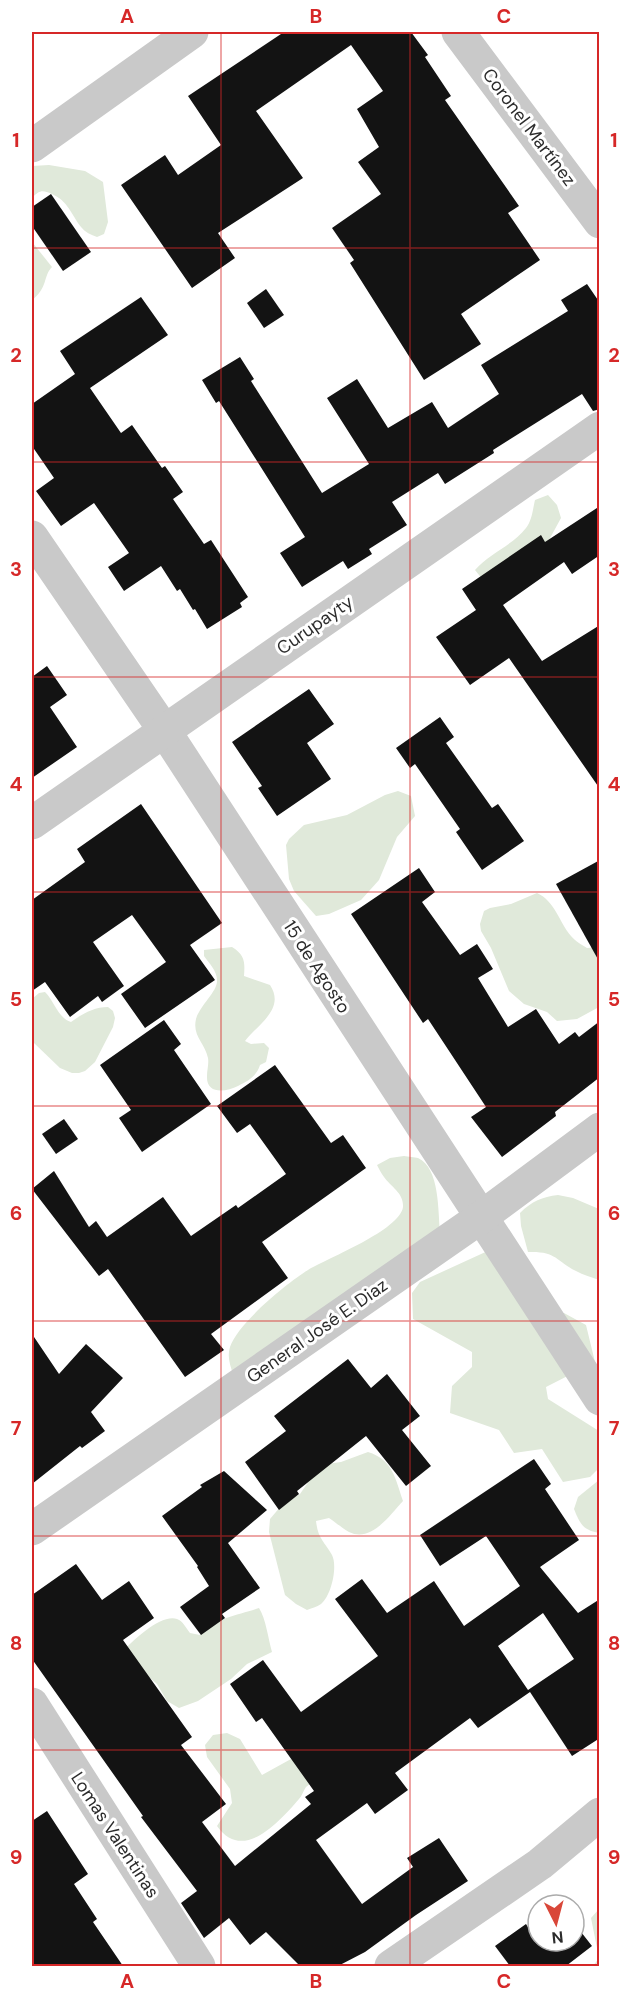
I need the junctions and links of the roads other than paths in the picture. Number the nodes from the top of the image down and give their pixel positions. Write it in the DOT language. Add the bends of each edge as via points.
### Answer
graph roads {
  1 [pos="192,32"];
  2 [pos="458,32"];
  3 [pos="32,146"];
  4 [pos="600,222"];
  5 [pos="600,428"];
  6 [pos="32,537"];
  7 [pos="164,730"];
  8 [pos="32,824"];
  9 [pos="600,1129"];
  10 [pos="480,1218"];
  11 [pos="600,1399"];
  12 [pos="32,1529"];
  13 [pos="32,1704"];
  14 [pos="600,1814"];
  15 [pos="199,1966"];
  16 [pos="391,1966"];
  1 -- 3 [label="street"];
  2 -- 4 [label="street, Coronel Martínez"];
  5 -- 7 [label="street, Curupayty"];
  6 -- 7 [label="street, 15 de Agosto"];
  7 -- 8 [label="street, Curupayty"];
  7 -- 10 [label="street, 15 de Agosto"];
  9 -- 10 [label="street, General José E. Diaz"];
  10 -- 11 [label="street, 15 de Agosto"];
  10 -- 12 [label="street, General José E. Diaz"];
  13 -- 15 [label="street, Lomas Valentinas"];
  14 -- 16 [label="street" via="540,1864"];
}
